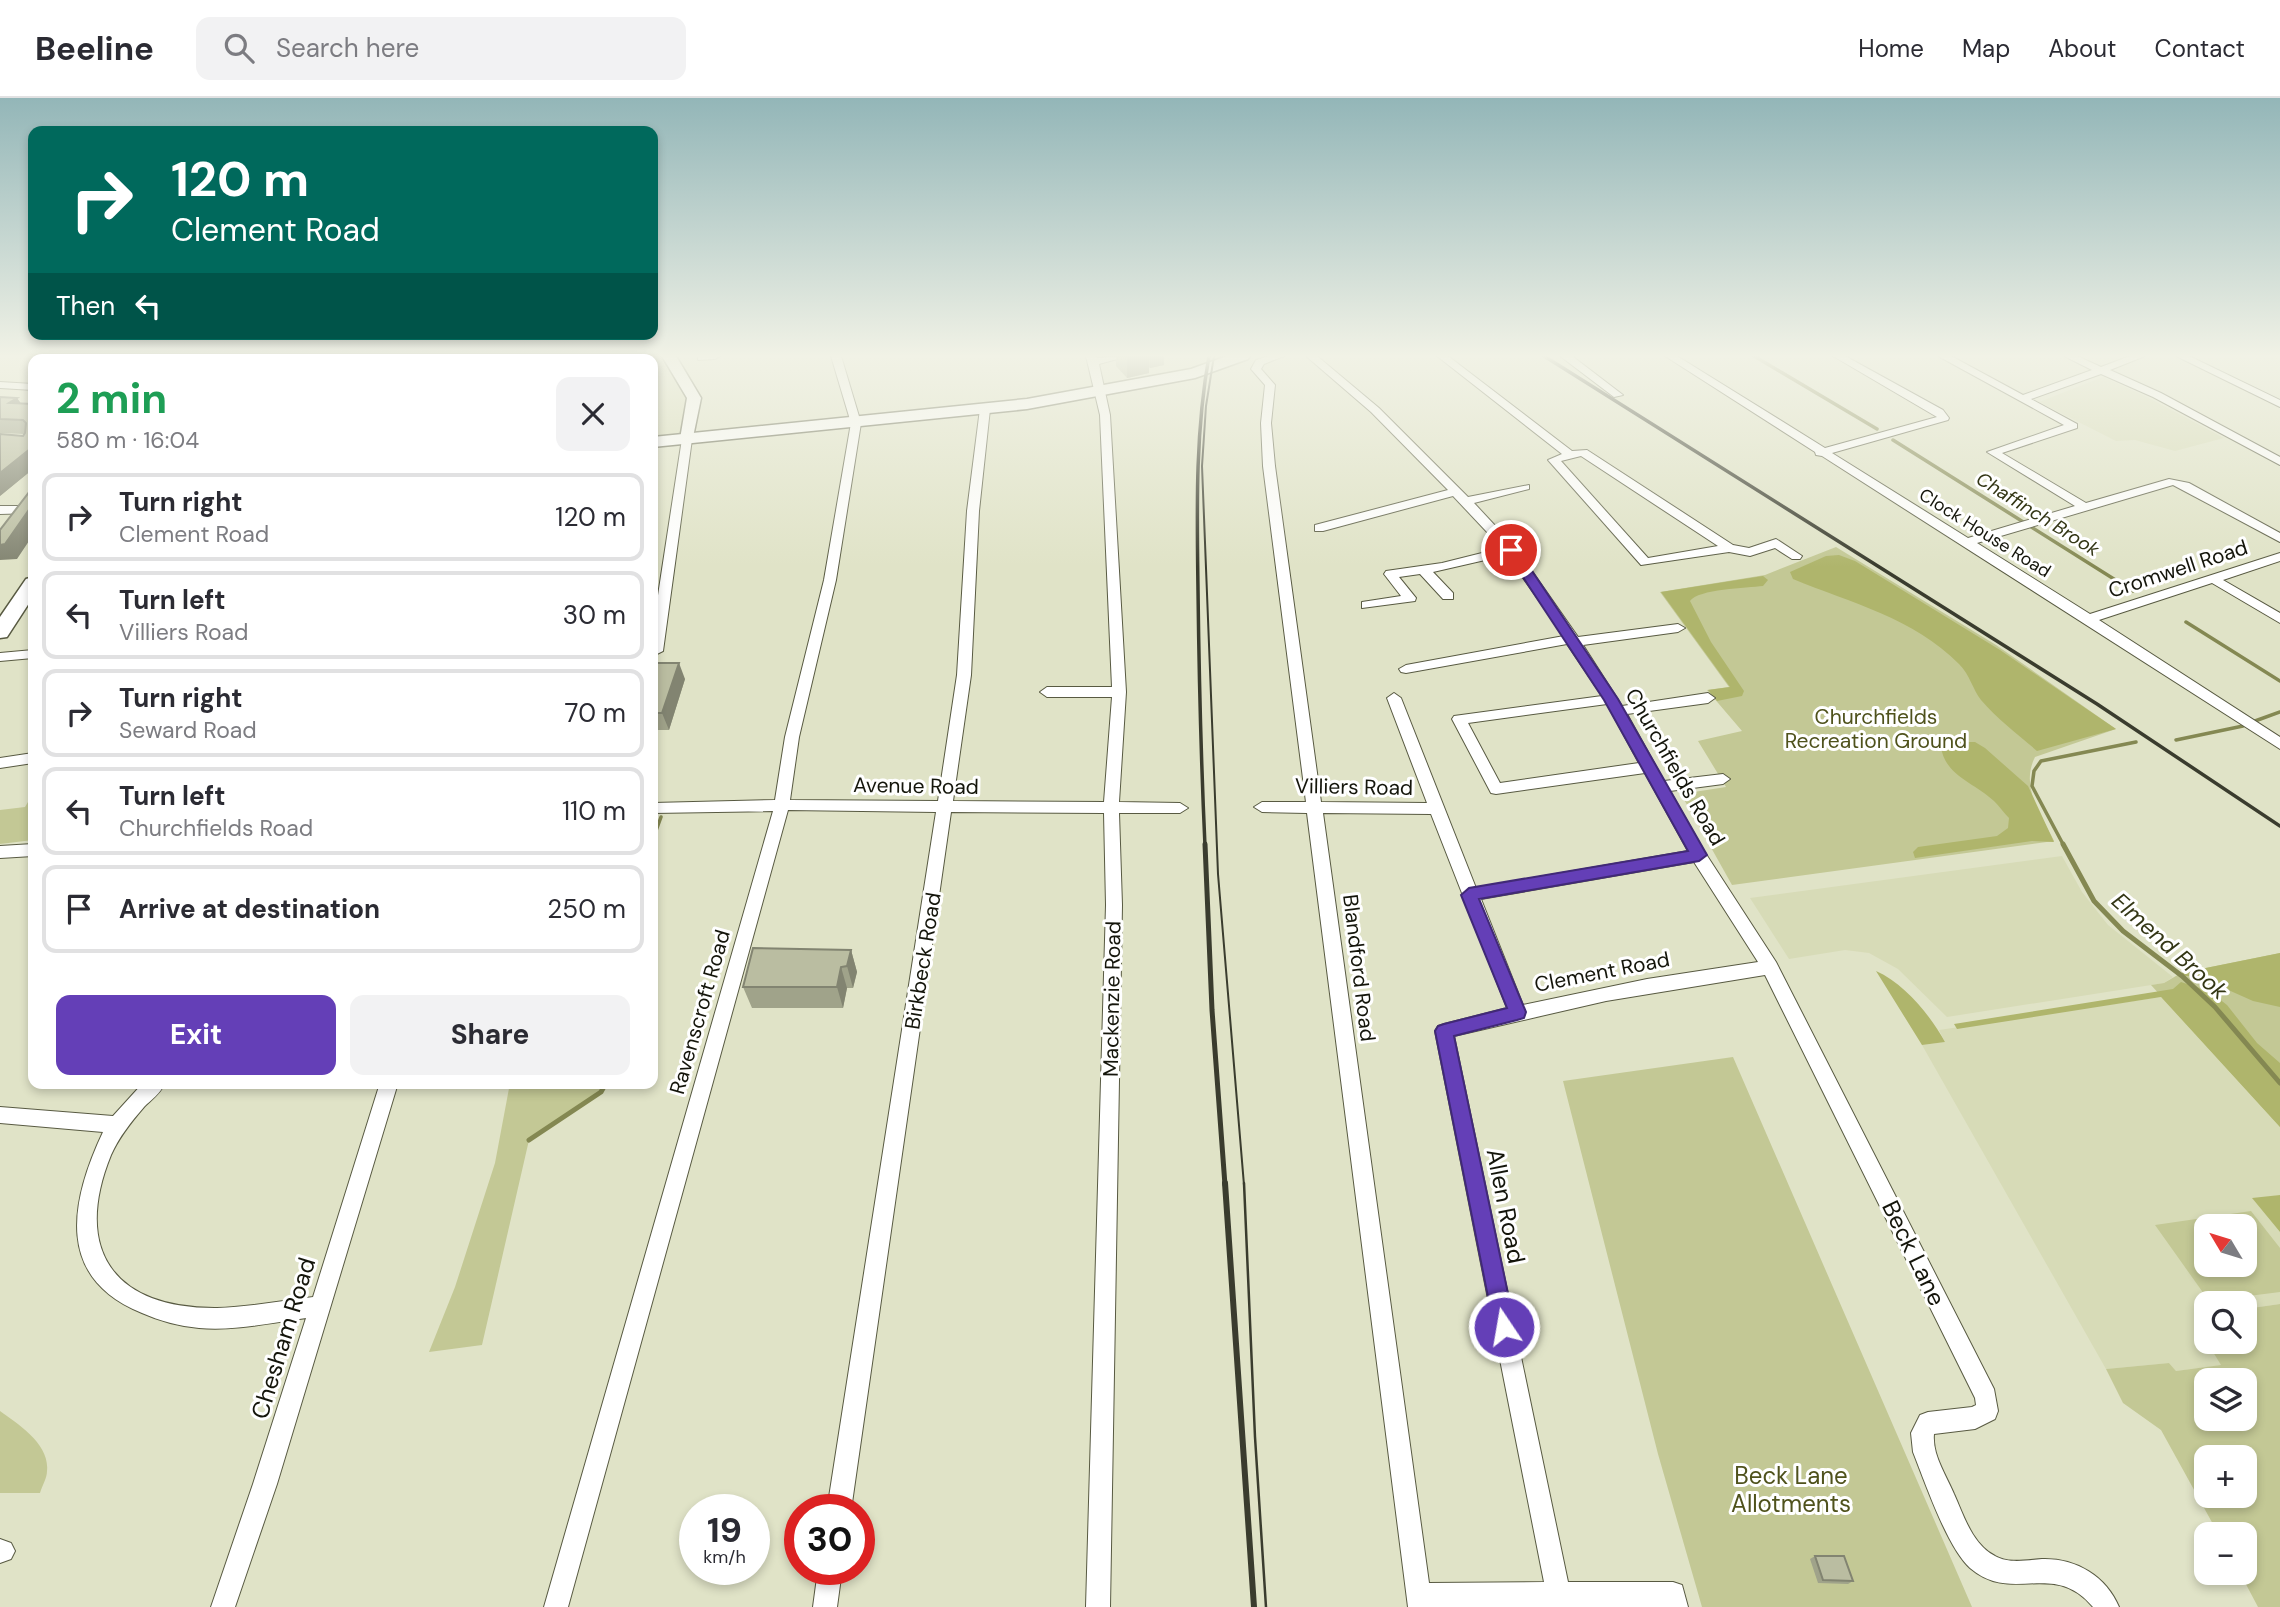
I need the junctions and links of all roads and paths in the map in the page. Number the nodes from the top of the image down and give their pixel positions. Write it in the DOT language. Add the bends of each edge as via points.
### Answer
graph roads {
  1 [pos="689,426"];
  2 [pos="820,426"];
  3 [pos="855,426"];
  4 [pos="983,426"];
  5 [pos="1106,426"];
  6 [pos="1266,426"];
  7 [pos="1392,426"];
  8 [pos="1540,426"];
  9 [pos="1779,426"];
  10 [pos="1909,426"];
  11 [pos="2072,426"];
  12 [pos="2214,426"];
  13 [pos="687,439"];
  14 [pos="658,442"];
  15 [pos="1577,453"];
  16 [pos="1820,453"];
  17 [pos="2280,463"];
  18 [pos="1525,487"];
  19 [pos="1454,492"];
  20 [pos="1464,502"];
  21 [pos="2083,506"];
  22 [pos="0,510"];
  23 [pos="28,510"];
  24 [pos="1319,528"];
  25 [pos="2280,538"];
  26 [pos="1967,542"];
  27 [pos="1729,548"];
  28 [pos="1511,550"];
  29 [pos="1796,556"];
  30 [pos="2280,557"];
  31 [pos="1423,569"];
  32 [pos="2212,578"];
  33 [pos="28,590"];
  34 [pos="1448,596"];
  35 [pos="1367,605"];
  36 [pos="2089,619"];
  37 [pos="2280,619"];
  38 [pos="658,626"];
  39 [pos="1678,628"];
  40 [pos="0,632"];
  41 [pos="1571,640"];
  42 [pos="28,654"];
  43 [pos="0,657"];
  44 [pos="1406,670"];
  45 [pos="1047,692"];
  46 [pos="1119,692"];
  47 [pos="1394,698"];
  48 [pos="1708,698"];
  49 [pos="1614,705"];
  50 [pos="2280,744"];
  51 [pos="28,759"];
  52 [pos="0,763"];
  53 [pos="1649,767"];
  54 [pos="1723,779"];
  55 [pos="1661,788"];
  56 [pos="782,805"];
  57 [pos="1111,806"];
  58 [pos="1315,806"];
  59 [pos="1262,807"];
  60 [pos="658,808"];
  61 [pos="947,808"];
  62 [pos="1180,808"];
  63 [pos="1437,809"];
  64 [pos="28,850"];
  65 [pos="0,852"];
  66 [pos="1699,855"];
  67 [pos="1469,895"];
  68 [pos="1770,967"];
  69 [pos="1517,1012"];
  70 [pos="1444,1031"];
  71 [pos="151,1089"];
  72 [pos="387,1089"];
  73 [pos="1843,1109"];
  74 [pos="0,1115"];
  75 [pos="118,1125"];
  76 [pos="320,1306"];
  77 [pos="841,1494"];
  78 [pos="828,1585"];
  79 [pos="1559,1596"];
  80 [pos="1419,1601"];
  81 [pos="2105,1602"];
  82 [pos="223,1607"];
  83 [pos="556,1607"];
  84 [pos="825,1607"];
  85 [pos="1098,1607"];
  86 [pos="1676,1607"];
  1 -- 13 [label="street"];
  2 -- 13 [label="main road"];
  3 -- 56 [label="street, Ravenscroft Road" via="830,580 792,737"];
  4 -- 61 [label="street, Birkbeck Road" via="972,520 964,675"];
  5 -- 46 [label="street, Mackenzie Road"];
  6 -- 58 [label="street, Blandford Road"];
  7 -- 19 [label="street, Churchfields Road"];
  8 -- 15 [label="street"];
  9 -- 16 [label="street, Clock House Road"];
  10 -- 16 [label="street"];
  11 -- 21 [label="street" via="1993,452"];
  12 -- 17 [label="street"];
  13 -- 14 [label="main road"];
  13 -- 38 [label="street"];
  15 -- 27 [label="street"];
  15 -- 27 [label="street" via="1554,460 1645,562"];
  16 -- 26 [label="street, Clock House Road"];
  18 -- 20 [label="street"];
  19 -- 20 [label="street, Churchfields Road"];
  19 -- 24 [label="street"];
  20 -- 28 [label="street, Churchfields Road"];
  21 -- 25 [label="street" via="2178,482"];
  21 -- 26 [label="street"];
  22 -- 23 [label="street"];
  26 -- 36 [label="street, Clock House Road"];
  27 -- 29 [label="street" via="1749,552 1776,543"];
  28 -- 31 [label="street"];
  28 -- 41 [label="street, Churchfields Road"];
  30 -- 32 [label="street, Cromwell Road"];
  31 -- 34 [label="street"];
  31 -- 35 [label="street" via="1385,569 1410,598"];
  32 -- 36 [label="street, Cromwell Road"];
  32 -- 37 [label="street"];
  33 -- 40 [label="main road"];
  36 -- 50 [label="street, Clock House Road"];
  39 -- 41 [label="street"];
  41 -- 44 [label="street"];
  41 -- 49 [label="street, Churchfields Road"];
  42 -- 43 [label="street"];
  45 -- 46 [label="street"];
  46 -- 57 [label="street, Mackenzie Road"];
  47 -- 63 [label="street"];
  48 -- 49 [label="street"];
  49 -- 53 [label="street, Churchfields Road"];
  49 -- 53 [label="street" via="1459,719 1496,789"];
  51 -- 52 [label="street"];
  53 -- 55 [label="street, Churchfields Road"];
  54 -- 55 [label="street"];
  55 -- 66 [label="street, Churchfields Road"];
  56 -- 60 [label="street, Avenue Road"];
  56 -- 61 [label="street, Avenue Road"];
  56 -- 83 [label="street, Ravenscroft Road"];
  57 -- 61 [label="street, Avenue Road"];
  57 -- 62 [label="street, Avenue Road"];
  57 -- 85 [label="street, Mackenzie Road" via="1114,905"];
  58 -- 59 [label="street, Villiers Road"];
  58 -- 63 [label="street, Villiers Road"];
  58 -- 80 [label="street, Blandford Road"];
  61 -- 77 [label="street, Birkbeck Road"];
  63 -- 67 [label="street, Villiers Road"];
  64 -- 65 [label="street"];
  66 -- 67 [label="street"];
  66 -- 68 [label="street, Churchfields Road"];
  67 -- 69 [label="street, Villiers Road"];
  68 -- 69 [label="street, Clement Road" via="1682,979"];
  68 -- 73 [label="street, Churchfields Road"];
  69 -- 70 [label="street, Clement Road"];
  70 -- 79 [label="street, Allen Road"];
  71 -- 75 [label="street"];
  72 -- 76 [label="street, Chesham Road"];
  73 -- 81 [label="street, Beck Lane" via="1986,1397 1987,1411 1975,1418 1937,1420 1923,1429 1924,1452 1964,1542 1973,1555 1994,1569 2067,1572"];
  74 -- 75 [label="street"];
  75 -- 76 [label="street" via="88,1203 91,1258 105,1279 152,1307 184,1316 222,1317"];
  76 -- 82 [label="street, Chesham Road"];
  78 -- 84 [label="street"];
  79 -- 80 [label="street"];
  79 -- 86 [label="street" via="1673,1594"];
}
